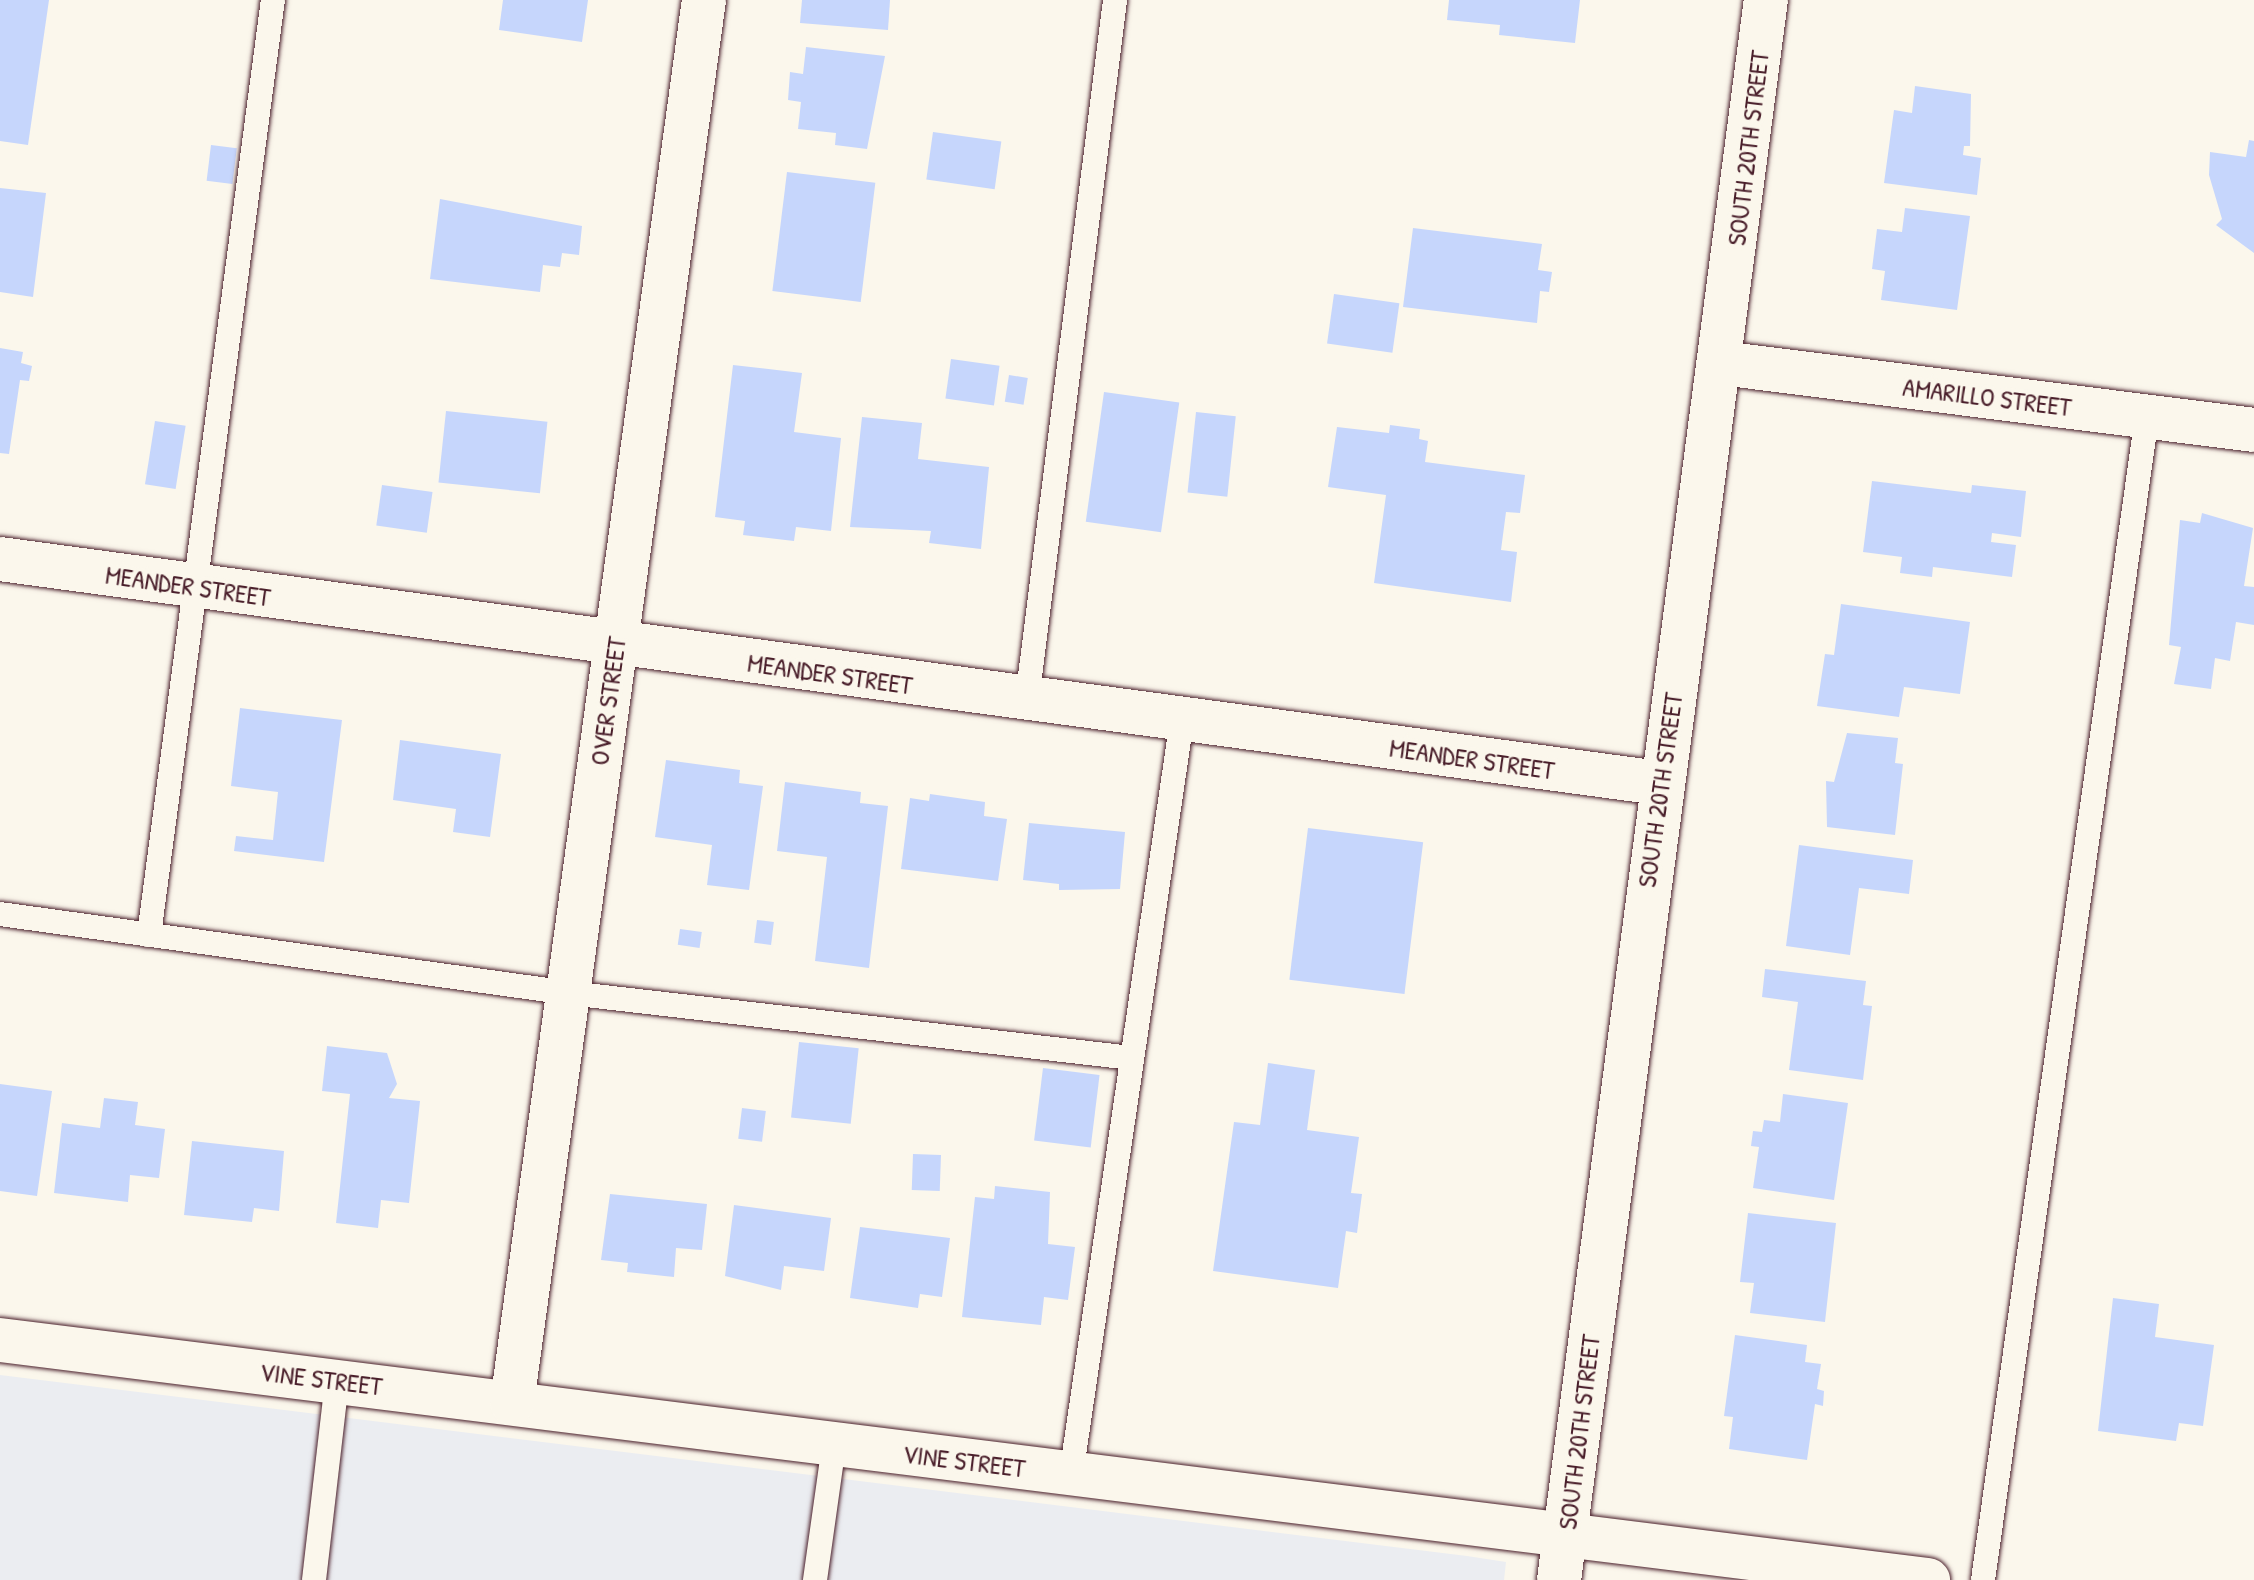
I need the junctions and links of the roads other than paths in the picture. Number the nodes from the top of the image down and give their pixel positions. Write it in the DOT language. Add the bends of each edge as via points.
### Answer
graph roads {
  1 [pos="273,0"];
  2 [pos="704,0"];
  3 [pos="1115,0"];
  4 [pos="1766,0"];
  5 [pos="1721,363"];
  6 [pos="2147,416"];
  7 [pos="2254,430"];
  8 [pos="0,559"];
  9 [pos="197,587"];
  10 [pos="616,646"];
  11 [pos="1027,700"];
  12 [pos="1182,720"];
  13 [pos="1660,783"];
  14 [pos="0,914"];
  15 [pos="149,935"];
  16 [pos="569,993"];
  17 [pos="1132,1058"];
  18 [pos="0,1340"];
  19 [pos="337,1381"];
  20 [pos="512,1403"];
  21 [pos="834,1444"];
  22 [pos="1071,1475"];
  23 [pos="1562,1560"];
  24 [pos="314,1580"];
  25 [pos="815,1580"];
  26 [pos="1928,1580"];
  27 [pos="1983,1580"];
  1 -- 9 [label="lane"];
  2 -- 10 [label="street, OVER STREET"];
  3 -- 11 [label="lane"];
  4 -- 5 [label="street, SOUTH 20TH STREET"];
  5 -- 6 [label="street, AMARILLO STREET"];
  5 -- 13 [label="street, SOUTH 20TH STREET"];
  6 -- 7 [label="street, AMARILLO STREET"];
  6 -- 27 [label="lane"];
  8 -- 9 [label="street, MEANDER STREET"];
  9 -- 10 [label="street, MEANDER STREET"];
  9 -- 15 [label="lane"];
  10 -- 11 [label="street, MEANDER STREET"];
  10 -- 16 [label="street, OVER STREET"];
  11 -- 12 [label="street, MEANDER STREET"];
  12 -- 13 [label="street, MEANDER STREET"];
  12 -- 17 [label="lane"];
  13 -- 23 [label="street, SOUTH 20TH STREET"];
  14 -- 15 [label="lane"];
  15 -- 16 [label="lane"];
  16 -- 17 [label="lane"];
  16 -- 20 [label="street, OVER STREET"];
  17 -- 22 [label="lane"];
  18 -- 19 [label="street, VINE STREET"];
  19 -- 20 [label="street, VINE STREET"];
  19 -- 24 [label="lane"];
  20 -- 21 [label="street, VINE STREET"];
  21 -- 22 [label="street, VINE STREET"];
  21 -- 25 [label="lane"];
  22 -- 23 [label="street, VINE STREET"];
  23 -- 26 [label="street, VINE STREET"];
}
